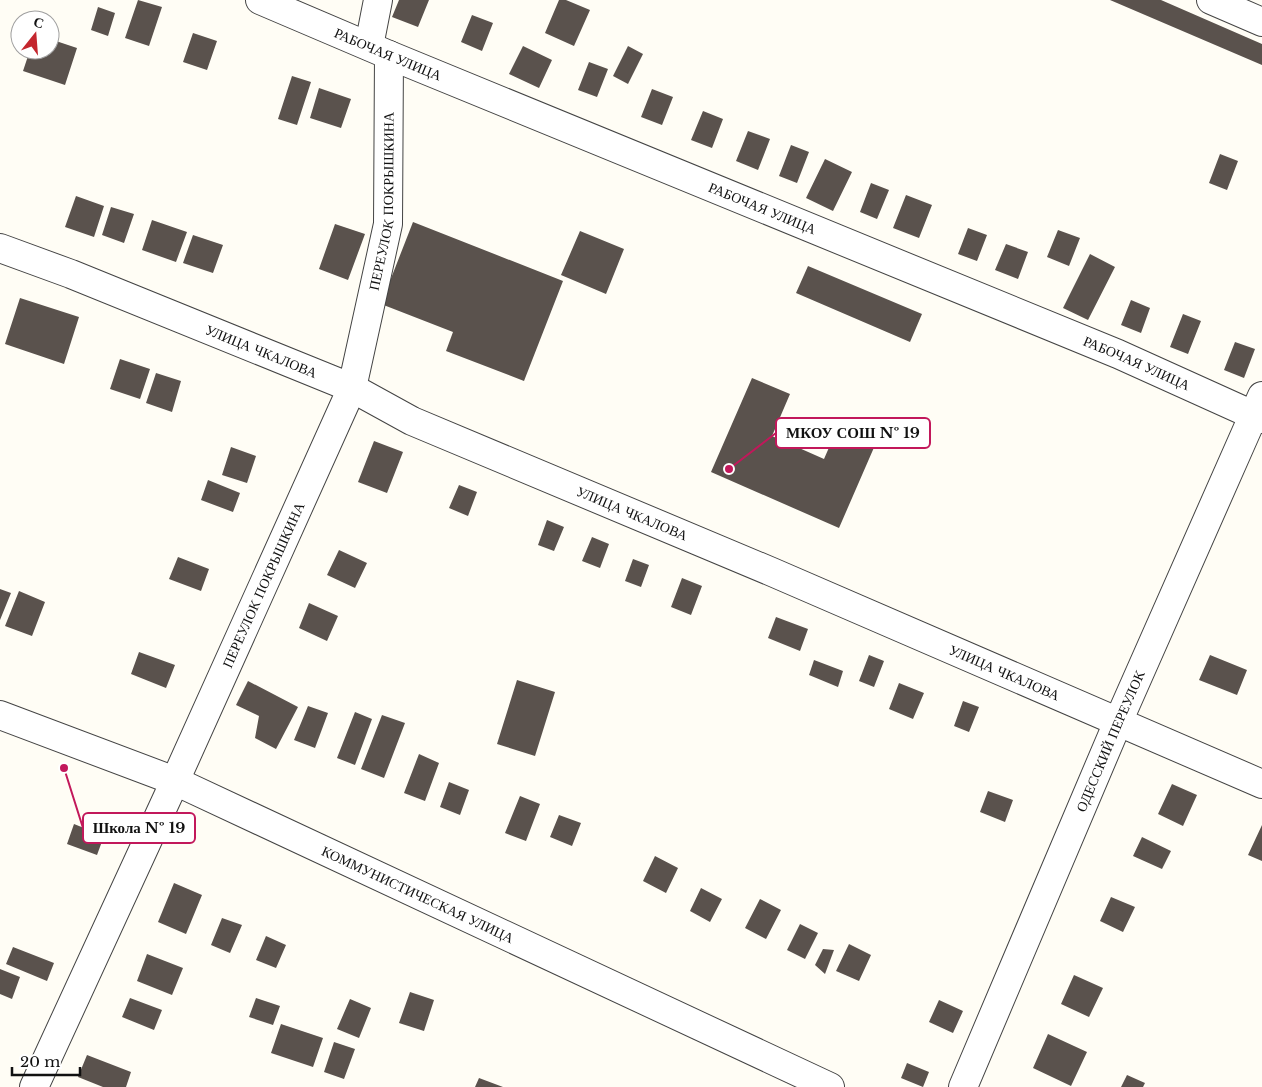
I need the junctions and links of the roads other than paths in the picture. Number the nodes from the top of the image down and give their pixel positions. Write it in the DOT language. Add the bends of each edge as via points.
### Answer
graph roads {
  1 [pos="260,0"];
  2 [pos="378,0"];
  3 [pos="1211,0"];
  4 [pos="1262,22"];
  5 [pos="379,51"];
  6 [pos="0,248"];
  7 [pos="352,388"];
  8 [pos="1259,410"];
  9 [pos="0,715"];
  10 [pos="1118,722"];
  11 [pos="175,781"];
  12 [pos="1262,784"];
  13 [pos="34,1087"];
  14 [pos="830,1087"];
  15 [pos="962,1087"];
  1 -- 5 [label="street, РАБОЧАЯ УЛИЦА"];
  2 -- 5 [label="street, ПЕРЕУЛОК ПОКРЫШКИНА"];
  3 -- 4 [label="street"];
  5 -- 7 [label="street, ПЕРЕУЛОК ПОКРЫШКИНА" via="388,224"];
  5 -- 8 [label="street, РАБОЧАЯ УЛИЦА"];
  6 -- 7 [label="street, УЛИЦА ЧКАЛОВА"];
  7 -- 10 [label="street, УЛИЦА ЧКАЛОВА" via="412,421"];
  7 -- 11 [label="street, ПЕРЕУЛОК ПОКРЫШКИНА"];
  8 -- 10 [label="street, ОДЕССКИЙ ПЕРЕУЛОК"];
  9 -- 11 [label="street, КОММУНИСТИЧЕСКАЯ УЛИЦА"];
  10 -- 12 [label="street, УЛИЦА ЧКАЛОВА"];
  10 -- 15 [label="street, ОДЕССКИЙ ПЕРЕУЛОК"];
  11 -- 13 [label="street, ПЕРЕУЛОК ПОКРЫШКИНА"];
  11 -- 14 [label="street, КОММУНИСТИЧЕСКАЯ УЛИЦА"];
}
